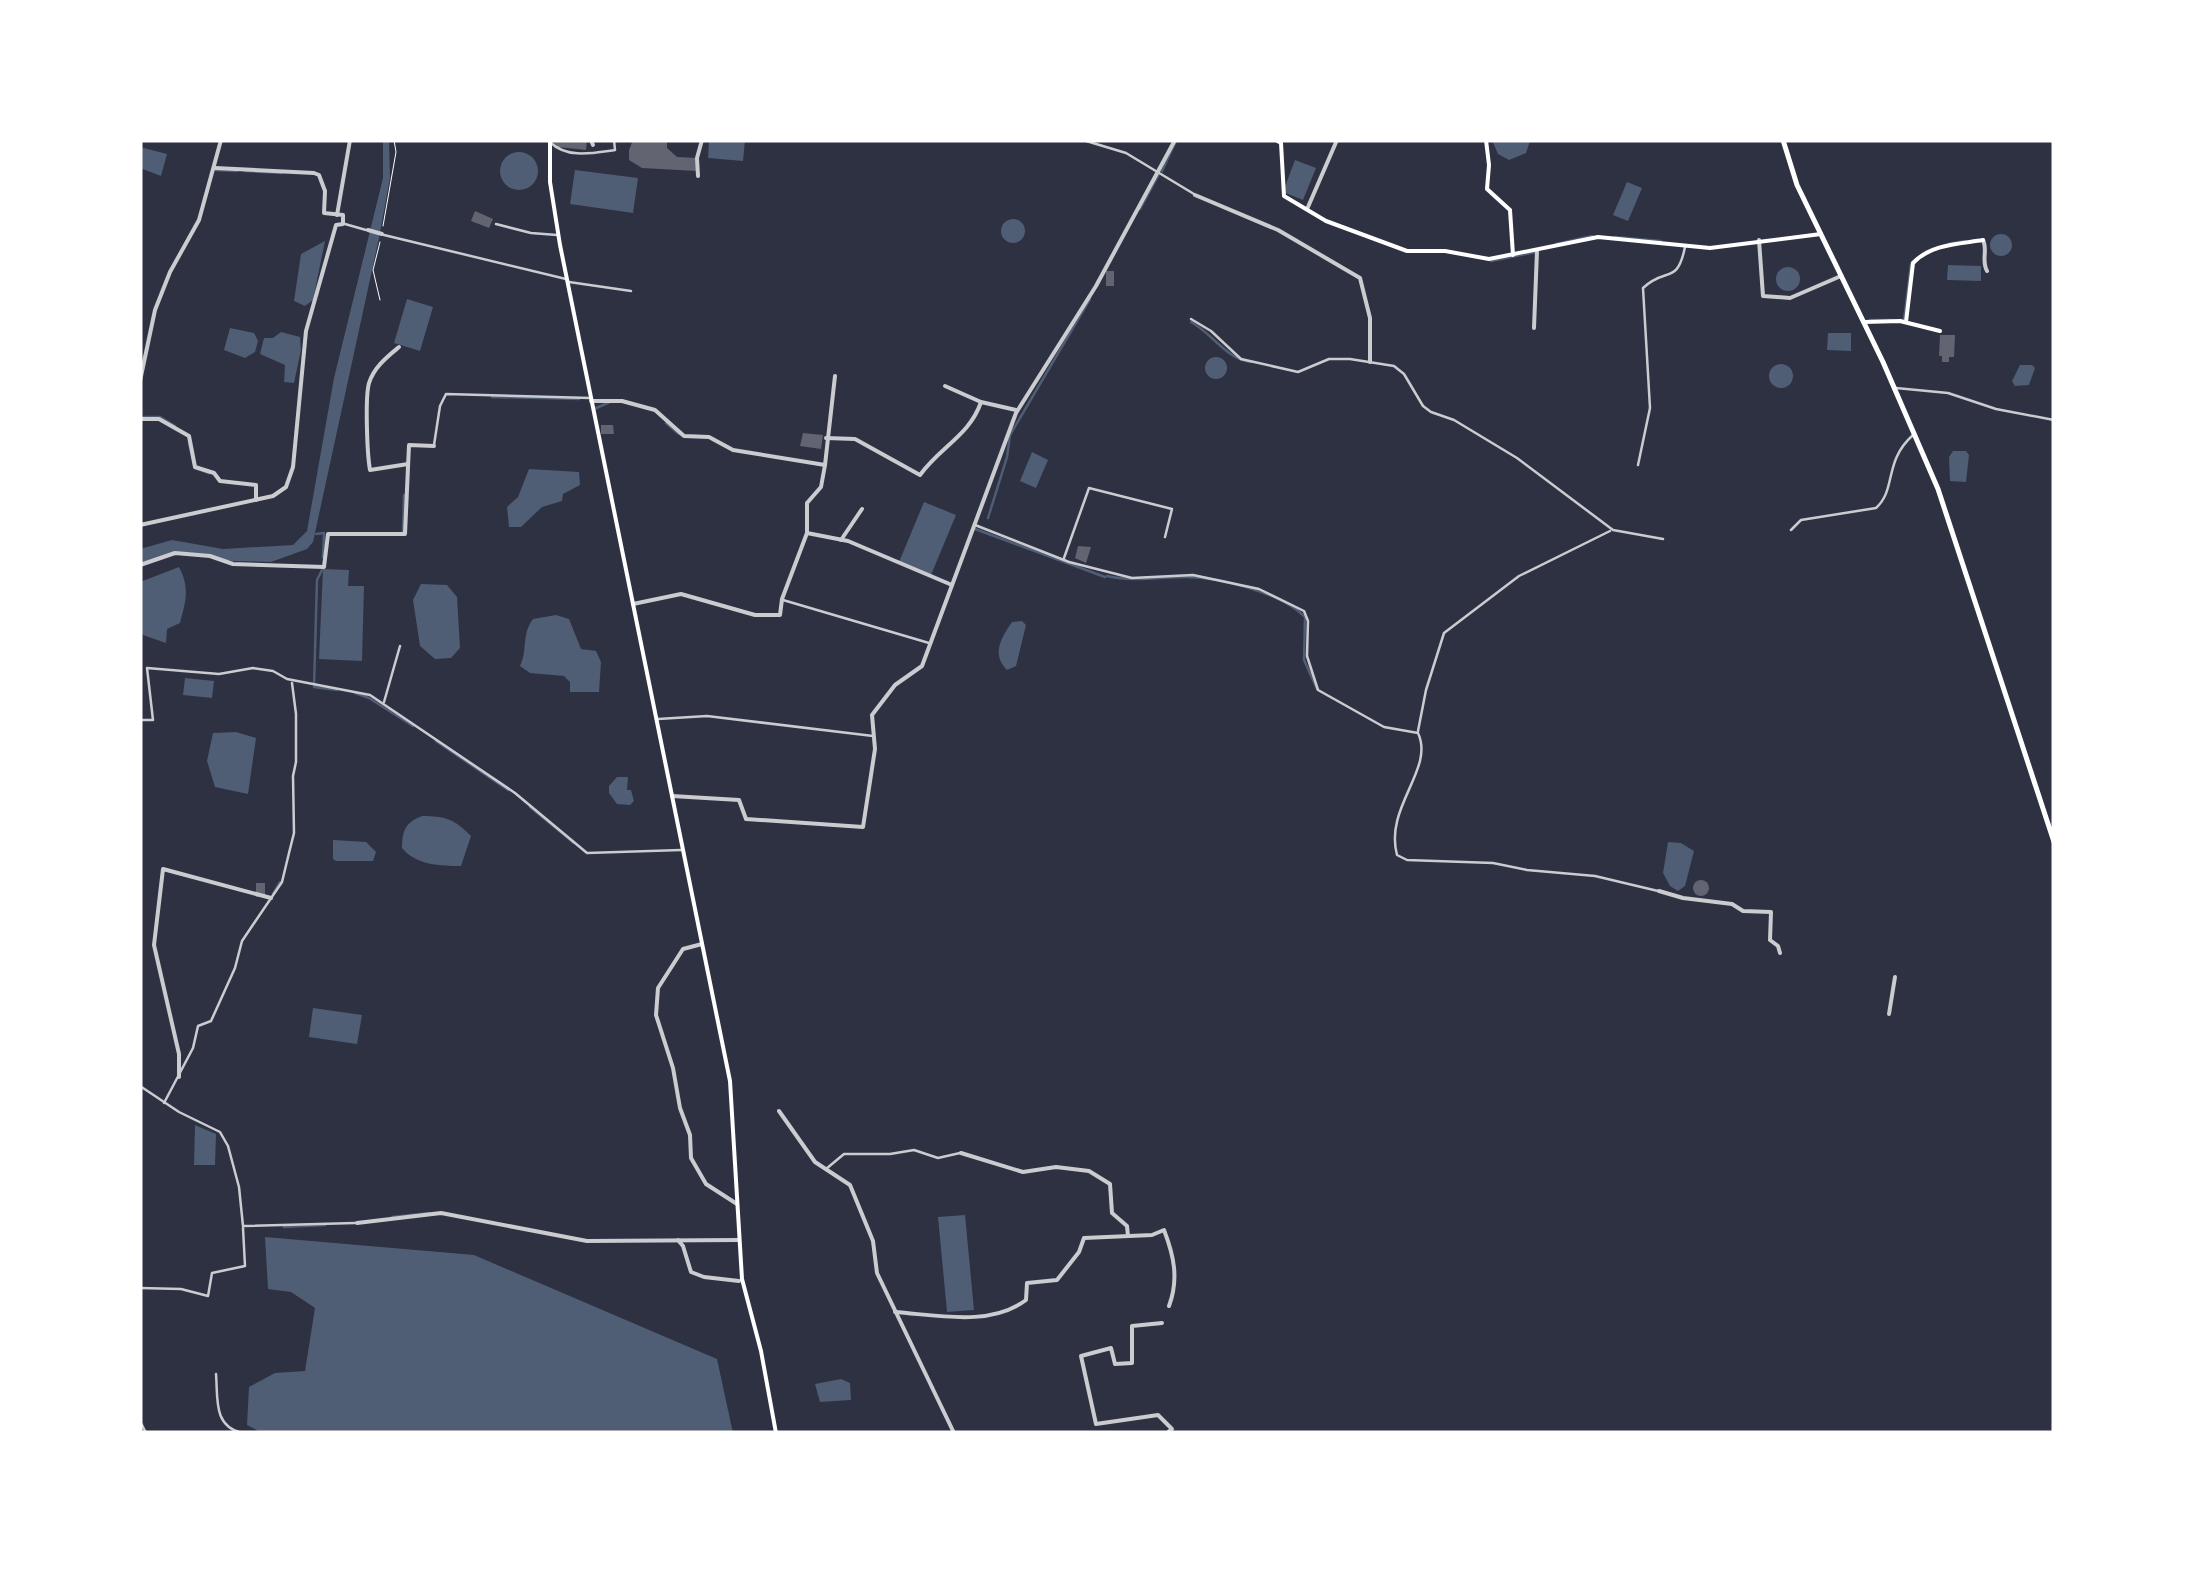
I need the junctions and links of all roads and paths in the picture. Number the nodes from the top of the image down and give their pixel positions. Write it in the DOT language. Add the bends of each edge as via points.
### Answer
graph roads {
  1 [pos="221,140"];
  2 [pos="350,140"];
  3 [pos="394,140"];
  4 [pos="614,140"];
  5 [pos="702,140"];
  6 [pos="1083,140"];
  7 [pos="1176,140"];
  8 [pos="1276,140"];
  9 [pos="1337,140"];
  10 [pos="1486,140"];
  11 [pos="1783,140"];
  12 [pos="550,141"];
  13 [pos="215,168"];
  14 [pos="1159,172"];
  15 [pos="698,176"];
  16 [pos="1195,194"];
  17 [pos="1308,207"];
  18 [pos="337,215"];
  19 [pos="343,224"];
  20 [pos="496,224"];
  21 [pos="368,230"];
  22 [pos="382,234"];
  23 [pos="1821,234"];
  24 [pos="559,235"];
  25 [pos="1759,240"];
  26 [pos="1982,240"];
  27 [pos="1685,246"];
  28 [pos="1537,250"];
  29 [pos="1513,255"];
  30 [pos="1987,271"];
  31 [pos="1841,276"];
  32 [pos="567,281"];
  33 [pos="631,291"];
  34 [pos="380,300"];
  35 [pos="1191,319"];
  36 [pos="1864,322"];
  37 [pos="1906,322"];
  38 [pos="1534,328"];
  39 [pos="1940,331"];
  40 [pos="399,346"];
  41 [pos="1370,362"];
  42 [pos="835,376"];
  43 [pos="140,380"];
  44 [pos="946,386"];
  45 [pos="1894,388"];
  46 [pos="591,399"];
  47 [pos="981,402"];
  48 [pos="1017,410"];
  49 [pos="140,419"];
  50 [pos="2054,420"];
  51 [pos="1914,434"];
  52 [pos="826,438"];
  53 [pos="434,446"];
  54 [pos="408,464"];
  55 [pos="825,465"];
  56 [pos="1638,465"];
  57 [pos="256,500"];
  58 [pos="862,509"];
  59 [pos="973,524"];
  60 [pos="140,525"];
  61 [pos="1612,530"];
  62 [pos="1791,530"];
  63 [pos="807,533"];
  64 [pos="1166,537"];
  65 [pos="1662,539"];
  66 [pos="840,540"];
  67 [pos="1064,560"];
  68 [pos="140,566"];
  69 [pos="952,585"];
  70 [pos="782,599"];
  71 [pos="633,604"];
  72 [pos="932,643"];
  73 [pos="400,646"];
  74 [pos="292,680"];
  75 [pos="383,704"];
  76 [pos="656,719"];
  77 [pos="140,720"];
  78 [pos="1418,732"];
  79 [pos="873,736"];
  80 [pos="672,796"];
  81 [pos="2054,842"];
  82 [pos="683,850"];
  83 [pos="1659,891"];
  84 [pos="271,898"];
  85 [pos="702,944"];
  86 [pos="1780,954"];
  87 [pos="1895,976"];
  88 [pos="1888,1014"];
  89 [pos="179,1077"];
  90 [pos="141,1086"];
  91 [pos="164,1103"];
  92 [pos="778,1111"];
  93 [pos="961,1153"];
  94 [pos="826,1169"];
  95 [pos="736,1204"];
  96 [pos="357,1223"];
  97 [pos="243,1226"];
  98 [pos="1128,1236"];
  99 [pos="678,1240"];
  100 [pos="738,1240"];
  101 [pos="739,1281"];
  102 [pos="140,1288"];
  103 [pos="1169,1306"];
  104 [pos="895,1312"];
  105 [pos="1162,1324"];
  106 [pos="216,1374"];
  107 [pos="140,1421"];
  108 [pos="146,1433"];
  109 [pos="242,1433"];
  110 [pos="776,1433"];
  111 [pos="954,1433"];
  112 [pos="1167,1433"];
  1 -- 13 [label="street"];
  2 -- 18 [label="street"];
  3 -- 22 [label="path"];
  4 -- 12 [label="street" via="615,150 584,154"];
  5 -- 15 [label="street"];
  6 -- 14 [label="street"];
  7 -- 14 [label="street"];
  8 -- 17 [label="main road" via="1284,196"];
  9 -- 17 [label="street"];
  10 -- 29 [label="main road" via="1487,189 1510,210"];
  11 -- 23 [label="main road"];
  12 -- 24 [label="main road"];
  13 -- 18 [label="street" via="314,173 326,191 324,214"];
  13 -- 43 [label="street" via="199,220 155,310"];
  14 -- 16 [label="street"];
  14 -- 48 [label="street"];
  16 -- 41 [label="street" via="1278,230 1360,278 1370,318"];
  17 -- 29 [label="main road" via="1408,251"];
  18 -- 19 [label="street"];
  19 -- 21 [label="street"];
  19 -- 57 [label="street" via="336,226 306,331 293,467 281,493"];
  20 -- 24 [label="street"];
  21 -- 22 [label="street"];
  22 -- 32 [label="street"];
  22 -- 34 [label="path" via="373,270"];
  23 -- 25 [label="main road"];
  23 -- 31 [label="main road"];
  24 -- 32 [label="main road"];
  25 -- 27 [label="main road"];
  25 -- 31 [label="street" via="1762,296 1790,298"];
  26 -- 30 [label="street"];
  26 -- 37 [label="main road" via="1919,256 1907,288"];
  27 -- 28 [label="main road" via="1598,237"];
  27 -- 56 [label="street" via="1681,267 1643,288 1650,408"];
  28 -- 29 [label="main road"];
  28 -- 38 [label="street"];
  31 -- 36 [label="main road"];
  32 -- 33 [label="street"];
  32 -- 46 [label="main road"];
  35 -- 41 [label="street" via="1241,359 1298,372 1329,360"];
  36 -- 37 [label="main road"];
  36 -- 45 [label="main road"];
  37 -- 39 [label="main road"];
  40 -- 54 [label="street" via="368,385 366,444 370,470"];
  41 -- 61 [label="street" via="1394,366 1431,412 1517,458"];
  42 -- 52 [label="street"];
  44 -- 47 [label="street"];
  45 -- 50 [label="street" via="1948,393"];
  45 -- 51 [label="main road"];
  46 -- 53 [label="street" via="446,394"];
  46 -- 55 [label="street" via="655,410 684,436 709,437 733,450"];
  46 -- 71 [label="main road"];
  47 -- 48 [label="street"];
  47 -- 52 [label="street" via="961,438 920,475 855,438"];
  48 -- 59 [label="street"];
  49 -- 57 [label="street" via="159,419 190,436 195,468 256,485"];
  51 -- 62 [label="street" via="1901,446 1885,500 1876,508 1801,520"];
  51 -- 81 [label="main road"];
  52 -- 55 [label="street"];
  53 -- 54 [label="street" via="409,445"];
  54 -- 68 [label="street" via="405,534 328,534 324,567 175,552"];
  55 -- 63 [label="street" via="821,487 807,504"];
  57 -- 60 [label="street"];
  58 -- 66 [label="street"];
  59 -- 67 [label="street"];
  59 -- 69 [label="street"];
  61 -- 65 [label="street"];
  61 -- 78 [label="street" via="1519,576 1444,633"];
  63 -- 66 [label="street"];
  63 -- 70 [label="street"];
  64 -- 67 [label="street" via="1172,509 1090,488"];
  66 -- 69 [label="street"];
  67 -- 78 [label="street" via="1132,578 1192,575 1280,599 1308,620 1307,656 1318,690 1384,727"];
  69 -- 72 [label="street"];
  70 -- 71 [label="street" via="780,615 771,617 681,594"];
  70 -- 72 [label="street"];
  71 -- 76 [label="main road"];
  72 -- 79 [label="street" via="922,666 894,685 872,714"];
  73 -- 75 [label="street"];
  74 -- 75 [label="street" via="364,693"];
  74 -- 77 [label="street" via="254,668 218,674 147,668 153,720"];
  74 -- 84 [label="street" via="294,833 282,882"];
  75 -- 82 [label="street" via="515,793 588,853"];
  76 -- 79 [label="street" via="706,716"];
  76 -- 80 [label="main road"];
  78 -- 83 [label="street" via="1421,764 1397,816 1397,855 1595,876"];
  79 -- 80 [label="street" via="863,827 746,819 738,800"];
  80 -- 82 [label="main road"];
  82 -- 85 [label="main road"];
  83 -- 86 [label="street" via="1771,912 1770,940"];
  84 -- 89 [label="street" via="242,941 211,1021 198,1026"];
  84 -- 89 [label="street" via="163,870 154,945"];
  85 -- 95 [label="main road" via="730,1081"];
  85 -- 95 [label="street" via="683,950 658,988 656,1016 692,1158 706,1184"];
  87 -- 88 [label="street"];
  89 -- 91 [label="street"];
  90 -- 91 [label="street"];
  91 -- 97 [label="street" via="220,1132 239,1187"];
  92 -- 94 [label="street"];
  93 -- 94 [label="street" via="844,1154"];
  93 -- 98 [label="street" via="1023,1172 1089,1172 1110,1184 1111,1209"];
  94 -- 104 [label="street" via="850,1186"];
  95 -- 100 [label="main road"];
  96 -- 97 [label="street"];
  96 -- 99 [label="street" via="441,1213 587,1240"];
  97 -- 102 [label="street" via="245,1266 212,1273 208,1296"];
  98 -- 103 [label="street" via="1164,1230 1174,1257"];
  98 -- 104 [label="street" via="1084,1238 1057,1280 1027,1284 1026,1300 1009,1312"];
  99 -- 100 [label="street"];
  99 -- 101 [label="street" via="691,1272"];
  100 -- 110 [label="main road"];
  104 -- 111 [label="street"];
  105 -- 112 [label="street" via="1132,1326 1132,1363 1114,1364 1111,1348 1081,1356 1096,1424 1158,1415 1172,1429"];
  106 -- 109 [label="street" via="220,1418"];
  107 -- 108 [label="street"];
}
